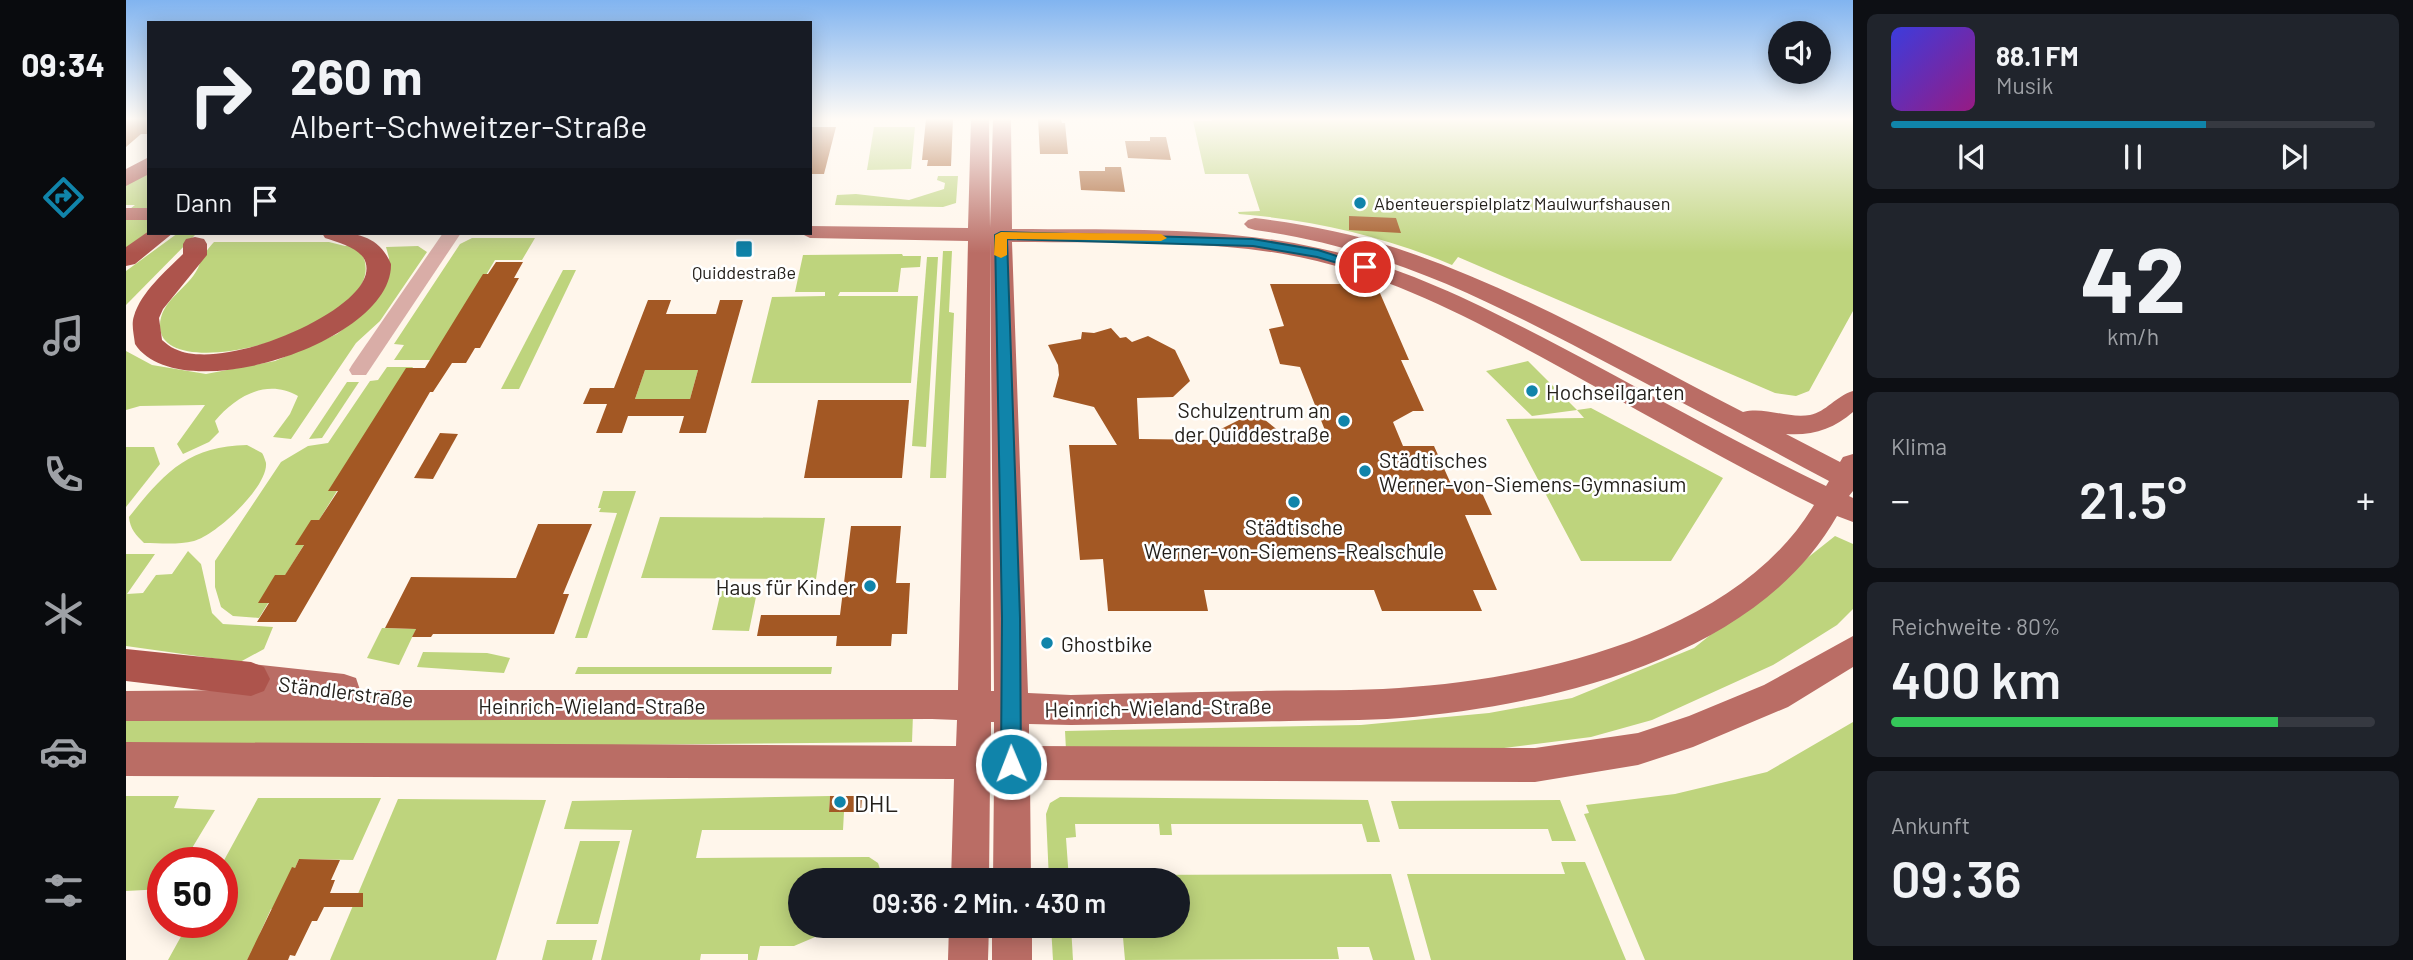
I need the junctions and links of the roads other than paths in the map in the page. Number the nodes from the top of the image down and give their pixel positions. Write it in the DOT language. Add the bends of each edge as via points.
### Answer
graph roads {
  1 [pos="147,164"];
  2 [pos="147,164"];
  3 [pos="984,164"];
  4 [pos="997,164"];
  5 [pos="126,173"];
  6 [pos="126,179"];
  7 [pos="126,214"];
  8 [pos="147,214"];
  9 [pos="812,217"];
  10 [pos="990,226"];
  11 [pos="126,228"];
  12 [pos="147,228"];
  13 [pos="812,232"];
  14 [pos="158,235"];
  15 [pos="339,235"];
  16 [pos="451,235"];
  17 [pos="201,239"];
  18 [pos="126,259"];
  19 [pos="126,315"];
  20 [pos="359,370"];
  21 [pos="1853,400"];
  22 [pos="1706,403"];
  23 [pos="1847,487"];
  24 [pos="1853,650"];
  25 [pos="126,665"];
  26 [pos="251,679"];
  27 [pos="440,705"];
  28 [pos="126,706"];
  29 [pos="974,706"];
  30 [pos="1011,708"];
  31 [pos="126,759"];
  32 [pos="973,763"];
  33 [pos="1011,764"];
  34 [pos="970,868"];
  35 [pos="1012,868"];
  36 [pos="969,938"];
  37 [pos="1012,938"];
  38 [pos="968,960"];
  39 [pos="1013,960"];
  1 -- 5 [label="highway"];
  2 -- 6 [label="highway"];
  3 -- 10 [label="main road"];
  4 -- 10 [label="main road"];
  7 -- 8 [label="main road"];
  9 -- 10 [label="main road"];
  10 -- 13 [label="main road"];
  10 -- 22 [label="main road" via="1198,220 1327,234 1453,275"];
  10 -- 23 [label="main road" via="1253,243 1365,267 1456,301"];
  10 -- 29 [label="main road"];
  10 -- 30 [label="main road" via="1011,618"];
  11 -- 12 [label="main road"];
  14 -- 18 [label="highway"];
  15 -- 17 [label="highway" via="370,248 377,256 379,276 364,300 339,321 305,339 254,356 213,363 182,362 147,344 143,331 159,296 195,255"];
  16 -- 20 [label="street"];
  17 -- 19 [label="highway"];
  21 -- 22 [label="main road" via="1828,419 1793,424 1747,418"];
  22 -- 23 [label="main road"];
  23 -- 30 [label="main road, Heinrich-Wieland-Straße" via="1811,536 1739,603 1689,632 1632,656 1525,686 1400,703"];
  24 -- 33 [label="main road" via="1776,696 1692,731 1638,749 1535,765"];
  25 -- 26 [label="highway"];
  26 -- 27 [label="main road, Ständlerstraße" via="394,694"];
  27 -- 28 [label="main road, Heinrich-Wieland-Straße"];
  27 -- 29 [label="main road, Heinrich-Wieland-Straße"];
  29 -- 30 [label="main road, Heinrich-Wieland-Straße"];
  29 -- 32 [label="main road"];
  30 -- 33 [label="main road"];
  31 -- 32 [label="main road"];
  32 -- 33 [label="main road"];
  32 -- 34 [label="main road"];
  33 -- 35 [label="main road"];
  36 -- 38 [label="main road"];
  37 -- 39 [label="main road"];
}
